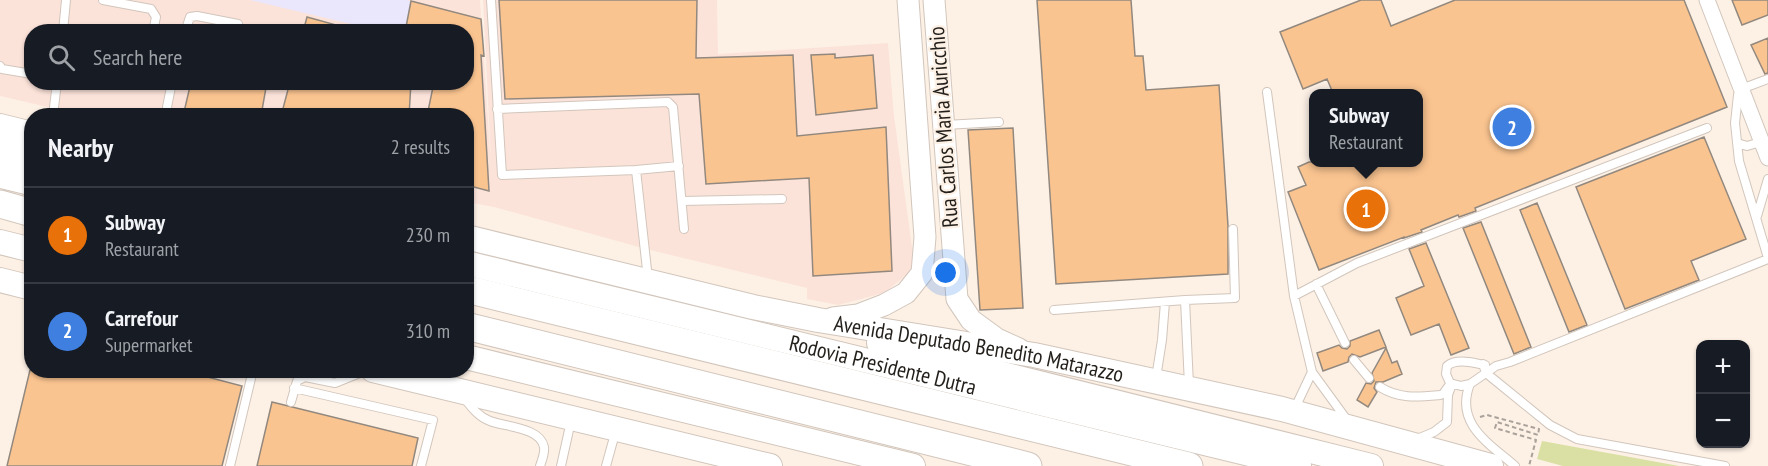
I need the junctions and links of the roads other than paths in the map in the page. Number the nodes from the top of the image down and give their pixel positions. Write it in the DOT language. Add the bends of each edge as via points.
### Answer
graph roads {
  1 [pos="66,0"];
  2 [pos="103,0"];
  3 [pos="491,0"];
  4 [pos="908,0"];
  5 [pos="934,0"];
  6 [pos="1710,3"];
  7 [pos="64,24"];
  8 [pos="155,24"];
  9 [pos="188,24"];
  10 [pos="238,24"];
  11 [pos="0,66"];
  12 [pos="24,73"];
  13 [pos="1768,78"];
  14 [pos="1741,89"];
  15 [pos="56,90"];
  16 [pos="170,90"];
  17 [pos="1267,92"];
  18 [pos="54,108"];
  19 [pos="166,108"];
  20 [pos="497,109"];
  21 [pos="999,122"];
  22 [pos="943,125"];
  23 [pos="0,126"];
  24 [pos="1707,128"];
  25 [pos="24,132"];
  26 [pos="1761,142"];
  27 [pos="1737,143"];
  28 [pos="0,150"];
  29 [pos="24,156"];
  30 [pos="1768,158"];
  31 [pos="679,166"];
  32 [pos="636,170"];
  33 [pos="0,174"];
  34 [pos="1768,179"];
  35 [pos="24,180"];
  36 [pos="782,199"];
  37 [pos="682,201"];
  38 [pos="0,204"];
  39 [pos="24,211"];
  40 [pos="1756,216"];
  41 [pos="684,229"];
  42 [pos="1233,229"];
  43 [pos="474,239"];
  44 [pos="0,242"];
  45 [pos="24,248"];
  46 [pos="1768,258"];
  47 [pos="474,265"];
  48 [pos="0,280"];
  49 [pos="649,282"];
  50 [pos="1316,284"];
  51 [pos="24,286"];
  52 [pos="474,291"];
  53 [pos="1294,296"];
  54 [pos="1185,300"];
  55 [pos="1165,302"];
  56 [pos="753,307"];
  57 [pos="1054,310"];
  58 [pos="818,320"];
  59 [pos="474,328"];
  60 [pos="1345,343"];
  61 [pos="1034,355"];
  62 [pos="474,359"];
  63 [pos="1354,360"];
  64 [pos="1483,364"];
  65 [pos="1496,366"];
  66 [pos="1312,372"];
  67 [pos="1486,374"];
  68 [pos="251,378"];
  69 [pos="303,378"];
  70 [pos="310,378"];
  71 [pos="348,378"];
  72 [pos="405,378"];
  73 [pos="1369,378"];
  74 [pos="1155,382"];
  75 [pos="1451,384"];
  76 [pos="1470,384"];
  77 [pos="1380,387"];
  78 [pos="294,388"];
  79 [pos="1189,389"];
  80 [pos="458,391"];
  81 [pos="291,402"];
  82 [pos="1293,412"];
  83 [pos="572,418"];
  84 [pos="616,429"];
  85 [pos="1353,429"];
  86 [pos="1407,443"];
  87 [pos="230,466"];
  88 [pos="421,466"];
  89 [pos="540,466"];
  90 [pos="561,466"];
  91 [pos="606,466"];
  92 [pos="770,466"];
  93 [pos="913,466"];
  94 [pos="1028,466"];
  95 [pos="1189,466"];
  96 [pos="1299,466"];
  97 [pos="1371,466"];
  98 [pos="1491,466"];
  99 [pos="1515,466"];
  100 [pos="1725,466"];
  1 -- 7 [label="lane"];
  2 -- 8 [label="lane" via="152,9"];
  3 -- 20 [label="lane"];
  4 -- 58 [label="main road, Rua Carlos Maria Auricchio" via="925,237 922,273 906,293 884,305 858,315"];
  5 -- 22 [label="main road, Rua Carlos Maria Auricchio"];
  6 -- 14 [label="street"];
  9 -- 10 [label="lane" via="190,17 197,16"];
  11 -- 12 [label="lane" via="8,72"];
  13 -- 14 [label="lane"];
  14 -- 26 [label="street"];
  14 -- 27 [label="lane" via="1735,123"];
  15 -- 18 [label="lane"];
  16 -- 19 [label="lane"];
  17 -- 53 [label="lane"];
  20 -- 31 [label="lane" via="668,102 673,107"];
  20 -- 32 [label="lane" via="502,175"];
  21 -- 22 [label="lane"];
  22 -- 61 [label="main road, Rua Carlos Maria Auricchio" via="957,299 971,320 997,339"];
  23 -- 25 [label="main road"];
  24 -- 50 [label="lane" via="1357,263"];
  26 -- 27 [label="lane" via="1747,146"];
  26 -- 30 [label="street"];
  27 -- 40 [label="lane"];
  28 -- 29 [label="main road"];
  31 -- 32 [label="lane"];
  31 -- 37 [label="lane"];
  32 -- 49 [label="lane"];
  33 -- 35 [label="highway"];
  34 -- 40 [label="lane"];
  36 -- 37 [label="lane"];
  37 -- 41 [label="lane"];
  38 -- 39 [label="highway"];
  40 -- 46 [label="lane"];
  42 -- 54 [label="lane" via="1235,298"];
  43 -- 49 [label="main road, Avenida Deputado Benedito Matarazzo"];
  44 -- 45 [label="main road"];
  46 -- 65 [label="lane"];
  47 -- 96 [label="main road, Rodovia Presidente Dutra"];
  48 -- 51 [label="main road"];
  49 -- 56 [label="main road, Avenida Deputado Benedito Matarazzo"];
  50 -- 53 [label="lane"];
  50 -- 60 [label="lane"];
  52 -- 95 [label="highway, Rodovia Presidente Dutra"];
  53 -- 66 [label="lane"];
  54 -- 55 [label="lane"];
  54 -- 79 [label="lane"];
  55 -- 57 [label="lane"];
  55 -- 74 [label="lane"];
  56 -- 58 [label="main road, Avenida Deputado Benedito Matarazzo"];
  56 -- 97 [label="main road" via="915,353"];
  58 -- 61 [label="main road, Avenida Deputado Benedito Matarazzo"];
  59 -- 94 [label="highway"];
  61 -- 74 [label="main road, Avenida Deputado Benedito Matarazzo"];
  62 -- 93 [label="main road"];
  63 -- 73 [label="lane"];
  64 -- 65 [label="lane"];
  64 -- 67 [label="lane"];
  64 -- 75 [label="lane" via="1449,364 1446,371"];
  65 -- 67 [label="lane"];
  66 -- 82 [label="lane"];
  66 -- 85 [label="lane"];
  67 -- 76 [label="lane"];
  67 -- 100 [label="lane" via="1550,425 1577,439"];
  68 -- 87 [label="lane"];
  69 -- 78 [label="lane"];
  70 -- 71 [label="lane" via="335,383"];
  72 -- 80 [label="main road"];
  74 -- 79 [label="main road, Avenida Deputado Benedito Matarazzo"];
  75 -- 76 [label="lane"];
  75 -- 77 [label="lane" via="1443,394 1434,395 1396,396"];
  75 -- 86 [label="lane" via="1447,422"];
  76 -- 99 [label="lane" via="1467,412 1473,427"];
  78 -- 81 [label="lane"];
  78 -- 88 [label="lane" via="434,420"];
  79 -- 82 [label="main road, Avenida Deputado Benedito Matarazzo"];
  80 -- 83 [label="main road"];
  80 -- 89 [label="lane" via="488,421 533,433 541,439 544,449"];
  82 -- 85 [label="main road, Avenida Deputado Benedito Matarazzo"];
  83 -- 84 [label="main road"];
  83 -- 90 [label="lane"];
  84 -- 91 [label="lane"];
  84 -- 92 [label="main road"];
  85 -- 86 [label="main road, Avenida Deputado Benedito Matarazzo"];
  86 -- 98 [label="main road, Avenida Deputado Benedito Matarazzo"];
}
